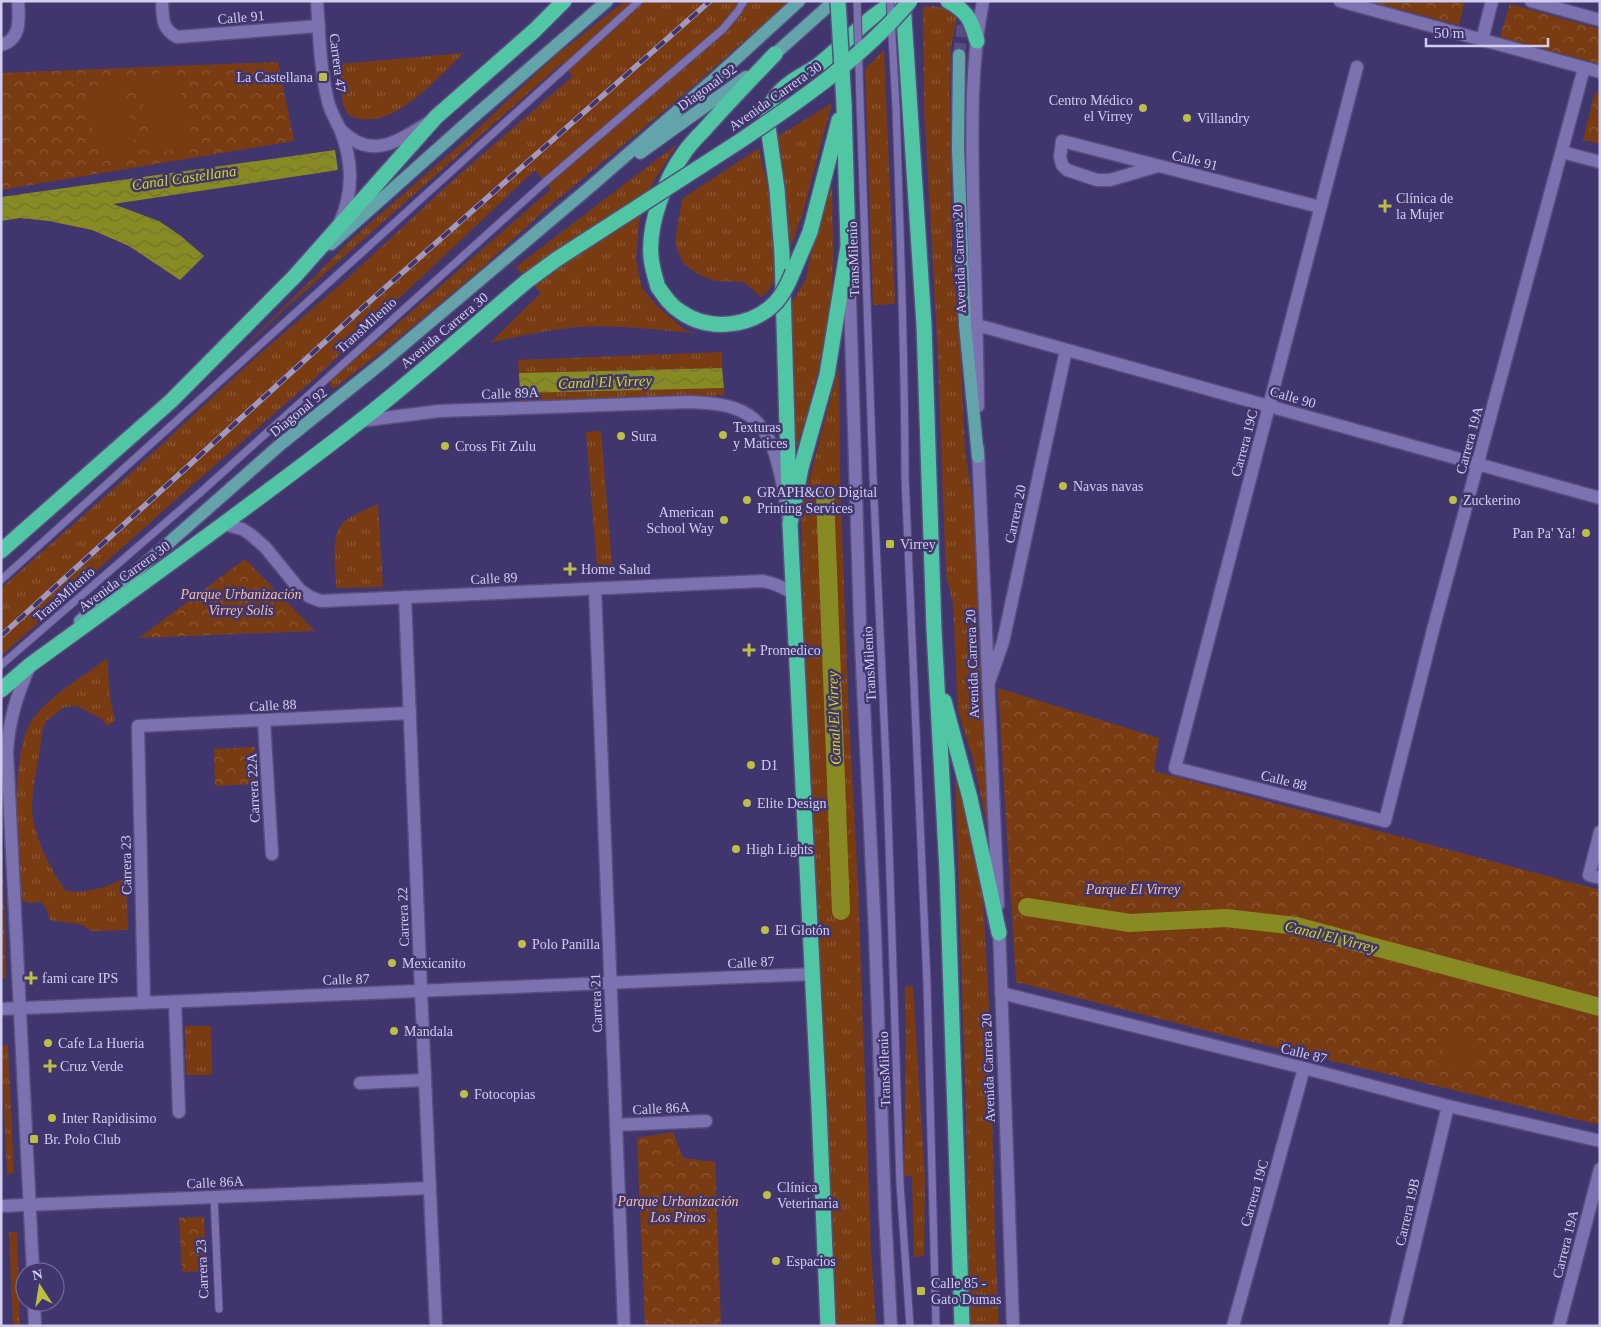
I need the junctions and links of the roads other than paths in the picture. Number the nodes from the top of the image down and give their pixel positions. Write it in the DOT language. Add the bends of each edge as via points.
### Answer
graph roads {
  1 [pos="18,1"];
  2 [pos="162,1"];
  3 [pos="317,1"];
  4 [pos="564,1"];
  5 [pos="607,1"];
  6 [pos="640,1"];
  7 [pos="744,1"];
  8 [pos="799,1"];
  9 [pos="834,1"];
  10 [pos="838,1"];
  11 [pos="856,1"];
  12 [pos="890,1"];
  13 [pos="898,1"];
  14 [pos="903,1"];
  15 [pos="910,1"];
  16 [pos="948,1"];
  17 [pos="983,1"];
  18 [pos="1340,1"];
  19 [pos="1492,1"];
  20 [pos="1530,1"];
  21 [pos="1600,20"];
  22 [pos="318,26"];
  23 [pos="1482,40"];
  24 [pos="977,41"];
  25 [pos="1,45"];
  26 [pos="775,54"];
  27 [pos="959,55"];
  28 [pos="1357,67"];
  29 [pos="1584,68"];
  30 [pos="1600,72"];
  31 [pos="844,104"];
  32 [pos="902,106"];
  33 [pos="436,117"];
  34 [pos="339,127"];
  35 [pos="1562,152"];
  36 [pos="1600,162"];
  37 [pos="1158,166"];
  38 [pos="590,187"];
  39 [pos="1320,207"];
  40 [pos="339,227"];
  41 [pos="848,246"];
  42 [pos="295,276"];
  43 [pos="978,325"];
  44 [pos="1066,350"];
  45 [pos="1269,406"];
  46 [pos="360,421"];
  47 [pos="978,457"];
  48 [pos="1478,465"];
  49 [pos="1600,498"];
  50 [pos="223,524"];
  51 [pos="790,524"];
  52 [pos="1,551"];
  53 [pos="1,580"];
  54 [pos="595,589"];
  55 [pos="793,594"];
  56 [pos="405,598"];
  57 [pos="1,665"];
  58 [pos="30,665"];
  59 [pos="936,673"];
  60 [pos="989,682"];
  61 [pos="1,690"];
  62 [pos="410,713"];
  63 [pos="264,720"];
  64 [pos="138,726"];
  65 [pos="1175,768"];
  66 [pos="1385,821"];
  67 [pos="1600,832"];
  68 [pos="272,854"];
  69 [pos="1594,876"];
  70 [pos="999,933"];
  71 [pos="813,974"];
  72 [pos="610,983"];
  73 [pos="421,991"];
  74 [pos="1001,993"];
  75 [pos="176,1002"];
  76 [pos="144,1003"];
  77 [pos="20,1008"];
  78 [pos="1,1009"];
  79 [pos="1304,1068"];
  80 [pos="425,1080"];
  81 [pos="360,1083"];
  82 [pos="1448,1106"];
  83 [pos="179,1112"];
  84 [pos="706,1121"];
  85 [pos="616,1125"];
  86 [pos="1600,1141"];
  87 [pos="1600,1169"];
  88 [pos="430,1188"];
  89 [pos="214,1197"];
  90 [pos="30,1205"];
  91 [pos="1,1206"];
  92 [pos="33,1262"];
  93 [pos="219,1309"];
  94 [pos="34,1312"];
  95 [pos="35,1326"];
  96 [pos="436,1326"];
  97 [pos="624,1326"];
  98 [pos="828,1326"];
  99 [pos="891,1326"];
  100 [pos="910,1326"];
  101 [pos="936,1326"];
  102 [pos="962,1326"];
  103 [pos="1013,1326"];
  104 [pos="1233,1326"];
  105 [pos="1395,1326"];
  106 [pos="1559,1326"];
  1 -- 25 [label="street" via="19,27 13,38"];
  2 -- 22 [label="street, Calle 91" via="163,22 168,32 177,37"];
  3 -- 22 [label="street, Carrera 47"];
  4 -- 33 [label="highway"];
  5 -- 42 [label="main road"];
  6 -- 53 [label="lane"];
  7 -- 57 [label="lane, TransMilenio" via="724,28 545,182 201,492"];
  8 -- 38 [label="main road, Diagonal 92"];
  9 -- 26 [label="main road, Diagonal 92"];
  10 -- 31 [label="highway, bridge"];
  11 -- 100 [label="lane, TransMilenio, bridge" via="900,1183"];
  12 -- 32 [label="lane, bridge"];
  13 -- 51 [label="highway" via="879,12 816,66 791,82 777,95 768,112 782,254"];
  14 -- 32 [label="highway"];
  15 -- 46 [label="highway, Avenida Carrera 30, bridge" via="856,56 788,109 557,259"];
  16 -- 24 [label="highway" via="967,15"];
  17 -- 24 [label="street, Avenida Carrera 20"];
  18 -- 23 [label="street"];
  19 -- 23 [label="street"];
  20 -- 21 [label="street"];
  22 -- 34 [label="street, Carrera 47" via="326,92"];
  23 -- 29 [label="street"];
  24 -- 43 [label="street, Avenida Carrera 20" via="972,139"];
  26 -- 31 [label="highway, bridge" via="685,151 668,180 651,240 651,258 658,287 681,312 713,324 731,324 763,313 776,302 786,288 810,232"];
  26 -- 38 [label="main road, Diagonal 92" via="726,93"];
  27 -- 47 [label="main road" via="958,148 965,324"];
  28 -- 39 [label="street, Carrera 19C"];
  29 -- 30 [label="street"];
  29 -- 35 [label="street, Carrera 19A"];
  31 -- 41 [label="highway"];
  32 -- 59 [label="highway" via="924,325"];
  32 -- 101 [label="lane" via="904,477 927,983"];
  33 -- 34 [label="street" via="398,141 373,147 354,140"];
  33 -- 40 [label="highway"];
  34 -- 40 [label="street, Carrera 47" via="351,168 348,201"];
  35 -- 36 [label="street"];
  35 -- 48 [label="street, Carrera 19A"];
  37 -- 37 [label="street, Calle 91" via="1062,141 1062,165 1067,170 1096,180 1110,180"];
  37 -- 39 [label="street, Calle 91"];
  38 -- 58 [label="main road, Diagonal 92" via="281,444"];
  39 -- 45 [label="street, Carrera 19C"];
  40 -- 42 [label="highway"];
  41 -- 51 [label="highway" via="827,375 801,468"];
  41 -- 99 [label="street" via="860,623"];
  42 -- 52 [label="highway" via="171,401"];
  43 -- 44 [label="street, Calle 90"];
  43 -- 47 [label="street, Avenida Carrera 20"];
  44 -- 45 [label="street, Calle 90"];
  44 -- 60 [label="street, Carrera 20" via="1003,642"];
  45 -- 48 [label="street, Calle 90"];
  45 -- 65 [label="street, Carrera 19C"];
  46 -- 50 [label="highway, Avenida Carrera 30"];
  46 -- 51 [label="street, Calle 89A" via="440,410 688,402 726,406 744,412 765,433 776,457"];
  47 -- 60 [label="street, Avenida Carrera 20"];
  48 -- 49 [label="street, Calle 90"];
  48 -- 66 [label="street, Carrera 19A"];
  50 -- 56 [label="street, Calle 89" via="242,529 258,540 300,590 310,597 321,601"];
  50 -- 58 [label="highway, Avenida Carrera 30"];
  51 -- 55 [label="highway"];
  54 -- 55 [label="street, Calle 89" via="762,581 774,583"];
  54 -- 56 [label="street, Calle 89"];
  54 -- 72 [label="street, Carrera 21"];
  55 -- 71 [label="highway"];
  56 -- 62 [label="street, Carrera 22"];
  58 -- 61 [label="highway, Avenida Carrera 30"];
  58 -- 77 [label="street" via="16,699 7,752"];
  59 -- 70 [label="highway" via="970,798"];
  59 -- 102 [label="highway" via="947,871"];
  60 -- 70 [label="street, Avenida Carrera 20"];
  62 -- 63 [label="street, Calle 88"];
  62 -- 73 [label="street, Carrera 22"];
  63 -- 64 [label="street, Calle 88"];
  63 -- 68 [label="street, Carrera 22A"];
  64 -- 76 [label="street, Carrera 23"];
  65 -- 66 [label="street, Calle 88"];
  67 -- 69 [label="street"];
  70 -- 74 [label="street, Avenida Carrera 20"];
  71 -- 72 [label="street, Calle 87"];
  71 -- 98 [label="highway"];
  72 -- 73 [label="street, Calle 87"];
  72 -- 85 [label="street, Carrera 21"];
  73 -- 75 [label="street, Calle 87"];
  73 -- 80 [label="street, Carrera 22"];
  74 -- 79 [label="street, Calle 87"];
  74 -- 103 [label="street, Avenida Carrera 20"];
  75 -- 76 [label="street, Calle 87"];
  75 -- 83 [label="street"];
  76 -- 77 [label="street, Calle 87"];
  77 -- 78 [label="street, Calle 87"];
  77 -- 90 [label="street"];
  79 -- 82 [label="street, Calle 87"];
  79 -- 104 [label="street, Carrera 19C"];
  80 -- 81 [label="street"];
  80 -- 88 [label="street, Carrera 22"];
  82 -- 86 [label="street, Calle 87"];
  82 -- 105 [label="street, Carrera 19B"];
  84 -- 85 [label="street, Calle 86A"];
  85 -- 97 [label="street, Carrera 21"];
  87 -- 106 [label="street, Carrera 19A"];
  88 -- 89 [label="street, Calle 86A"];
  88 -- 96 [label="street, Carrera 22"];
  89 -- 90 [label="street, Calle 86A"];
  89 -- 93 [label="lane, Carrera 23"];
  90 -- 91 [label="street, Calle 86A"];
  90 -- 92 [label="street"];
  94 -- 95 [label="street"];
}
